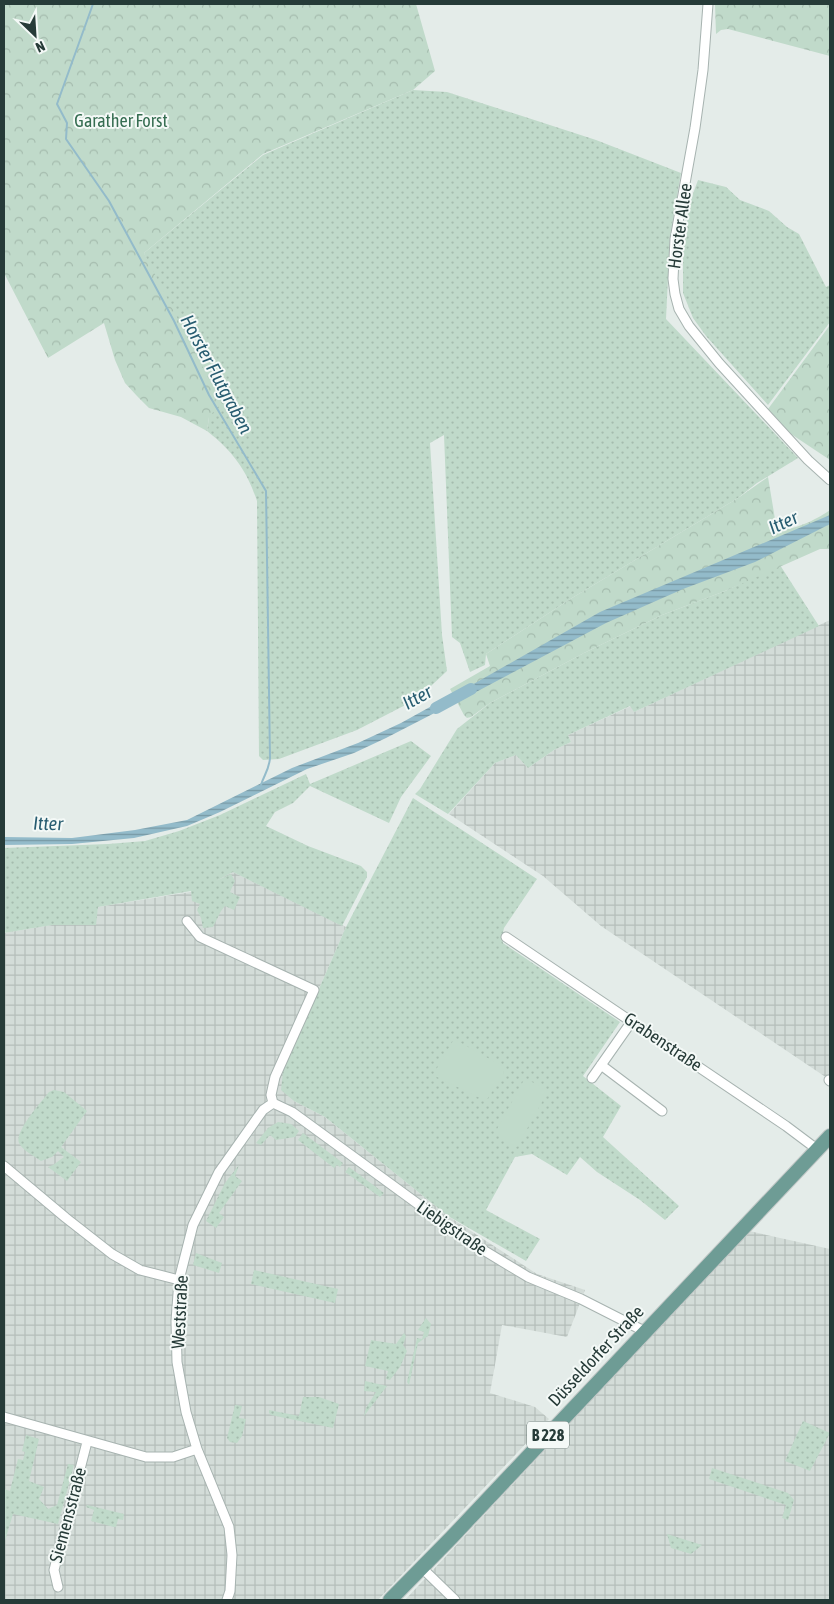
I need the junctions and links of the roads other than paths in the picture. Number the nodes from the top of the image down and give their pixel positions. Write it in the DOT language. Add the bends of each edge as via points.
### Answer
graph roads {
  1 [pos="708,4"];
  2 [pos="830,480"];
  3 [pos="187,921"];
  4 [pos="506,937"];
  5 [pos="632,1021"];
  6 [pos="601,1065"];
  7 [pos="592,1078"];
  8 [pos="273,1103"];
  9 [pos="662,1112"];
  10 [pos="830,1136"];
  11 [pos="818,1150"];
  12 [pos="4,1166"];
  13 [pos="179,1280"];
  14 [pos="644,1331"];
  15 [pos="4,1417"];
  16 [pos="87,1442"];
  17 [pos="197,1450"];
  18 [pos="422,1568"];
  19 [pos="58,1588"];
  20 [pos="227,1600"];
  21 [pos="390,1600"];
  22 [pos="455,1600"];
  1 -- 2 [label="street, Horster Allee" via="695,128 674,239 673,279 679,310 719,363"];
  3 -- 8 [label="street" via="200,937 314,990 275,1077 271,1094"];
  4 -- 5 [label="street, Grabenstraße"];
  5 -- 6 [label="street"];
  5 -- 11 [label="street, Grabenstraße"];
  6 -- 7 [label="street"];
  6 -- 9 [label="street"];
  8 -- 13 [label="street, Weststraße" via="264,1110 219,1172 194,1225"];
  8 -- 14 [label="street, Liebigstraße" via="292,1112 470,1242 528,1277"];
  10 -- 11 [label="main road, Düsseldorfer Straße / B 228"];
  11 -- 14 [label="main road, Düsseldorfer Straße / B 228"];
  12 -- 13 [label="street" via="112,1254 140,1270"];
  13 -- 17 [label="street, Weststraße" via="177,1362"];
  14 -- 18 [label="main road, Düsseldorfer Straße / B 228"];
  15 -- 16 [label="street"];
  16 -- 17 [label="street" via="146,1457 173,1457"];
  16 -- 19 [label="street, Siemensstraße" via="54,1570"];
  17 -- 20 [label="street, Weststraße" via="229,1527 232,1554"];
  18 -- 21 [label="main road, Düsseldorfer Straße / B 228"];
  18 -- 22 [label="street"];
}
